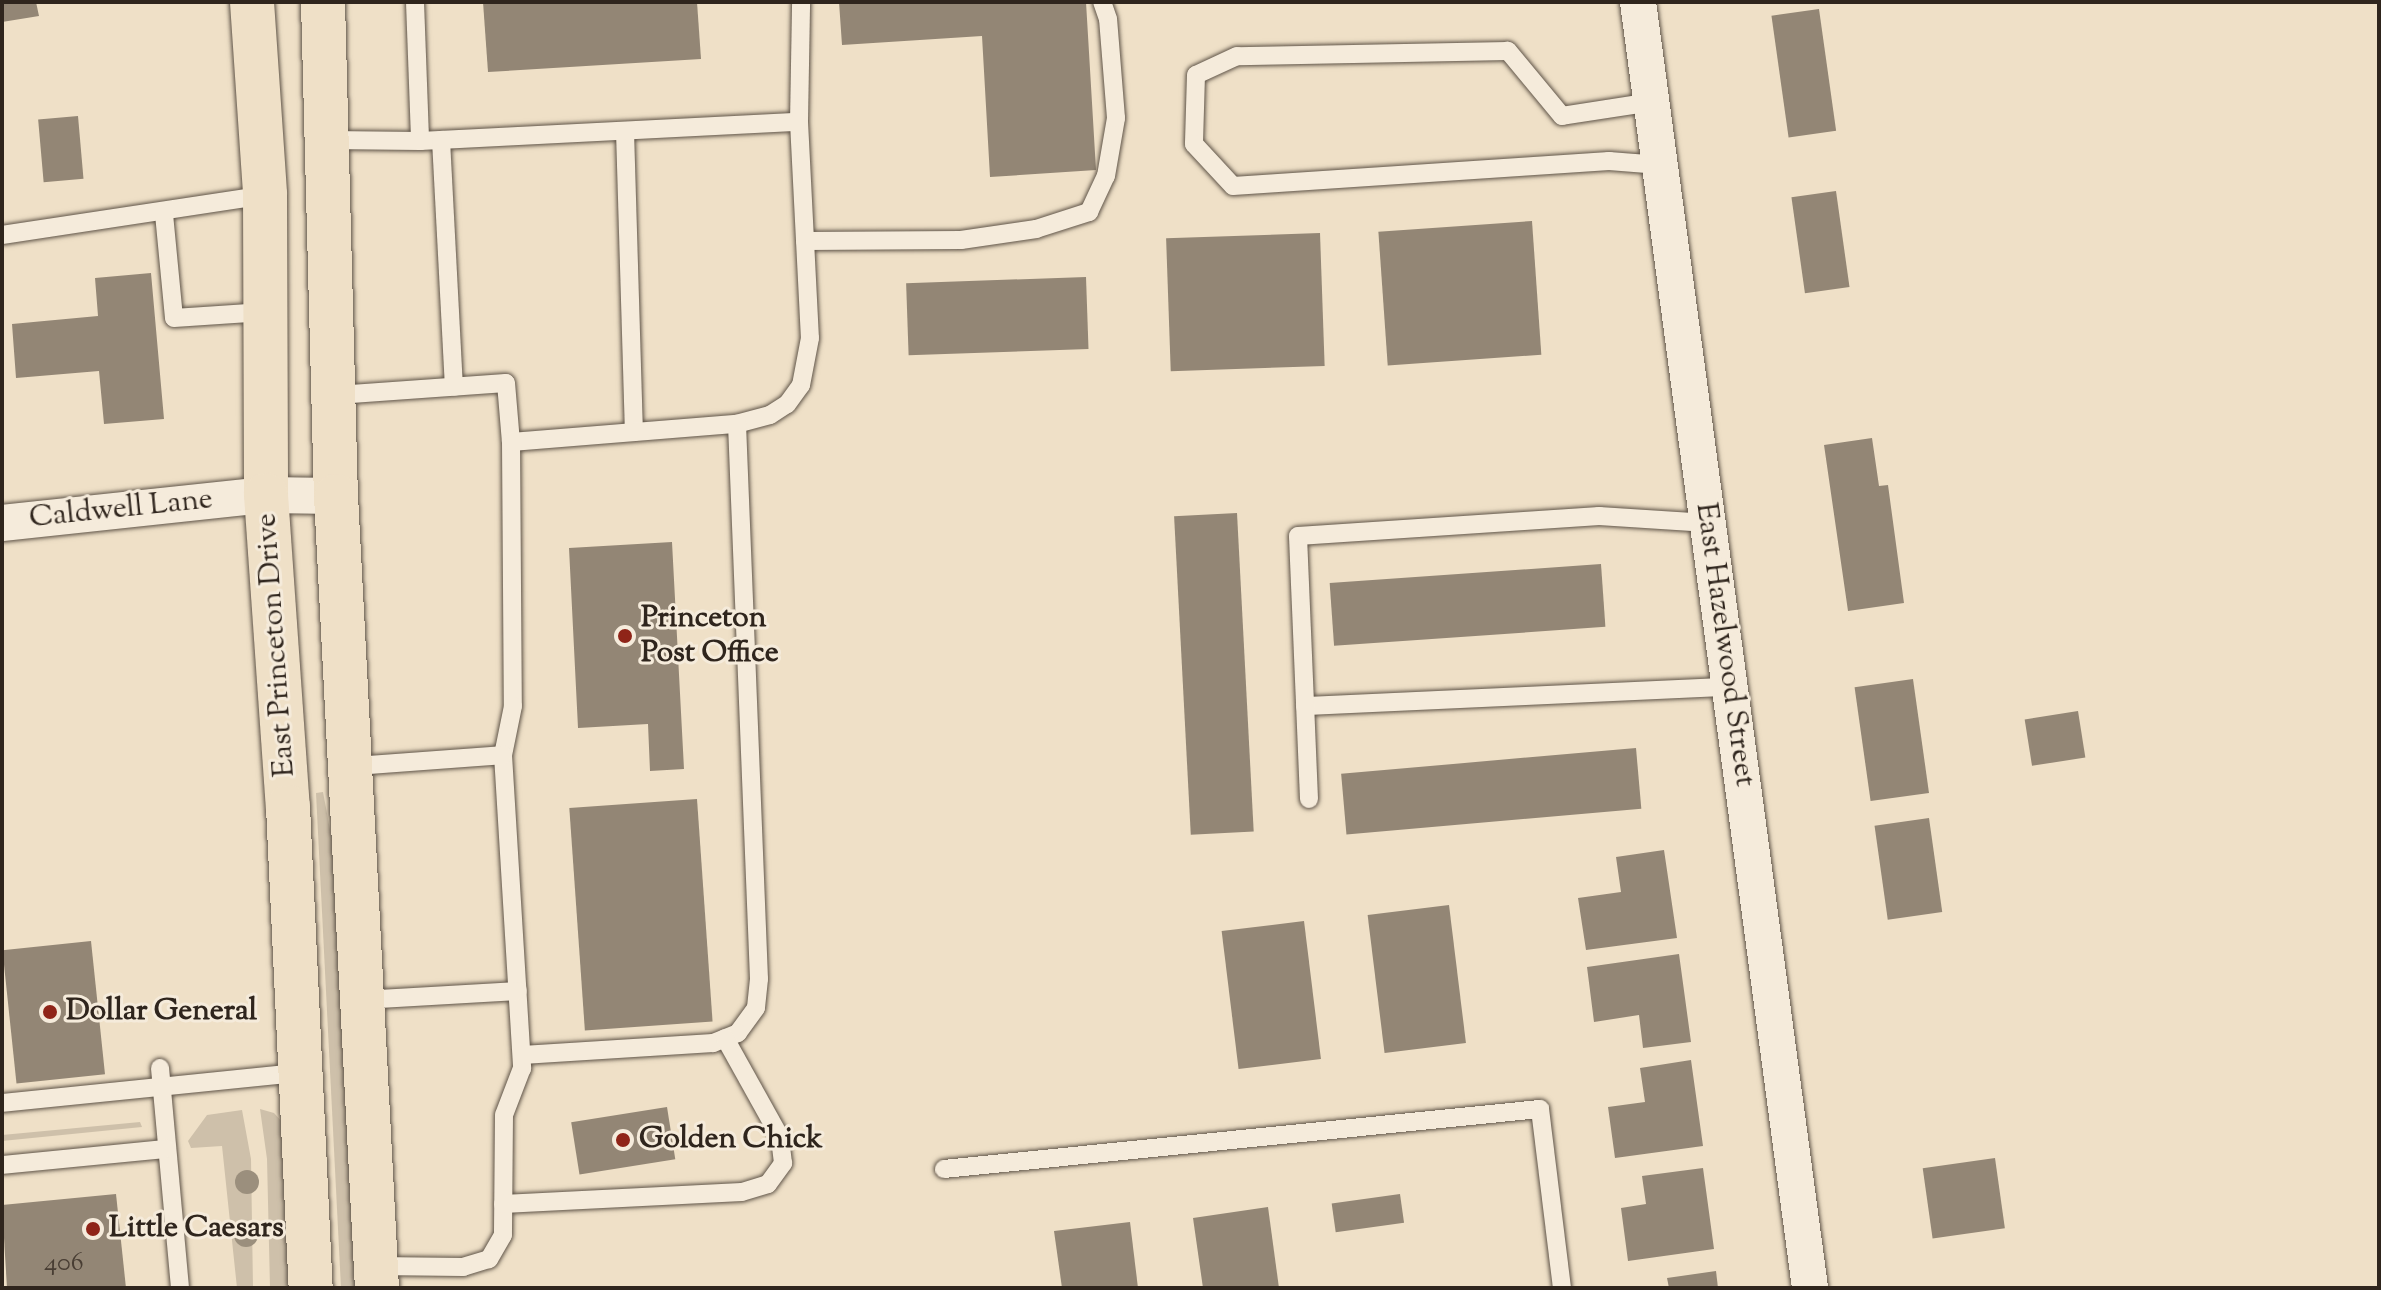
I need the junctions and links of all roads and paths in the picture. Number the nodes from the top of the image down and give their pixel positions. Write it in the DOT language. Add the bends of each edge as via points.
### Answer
graph roads {
  1 [pos="252,2"];
  2 [pos="323,2"];
  3 [pos="415,2"];
  4 [pos="801,2"];
  5 [pos="1102,2"];
  6 [pos="1638,2"];
  7 [pos="1652,102"];
  8 [pos="799,122"];
  9 [pos="625,131"];
  10 [pos="329,140"];
  11 [pos="441,140"];
  12 [pos="420,141"];
  13 [pos="1660,165"];
  14 [pos="265,195"];
  15 [pos="164,214"];
  16 [pos="2,235"];
  17 [pos="805,241"];
  18 [pos="264,312"];
  19 [pos="454,387"];
  20 [pos="337,395"];
  21 [pos="737,424"];
  22 [pos="634,432"];
  23 [pos="511,442"];
  24 [pos="266,495"];
  25 [pos="336,496"];
  26 [pos="2,523"];
  27 [pos="1708,523"];
  28 [pos="1730,687"];
  29 [pos="1305,706"];
  30 [pos="503,755"];
  31 [pos="354,766"];
  32 [pos="1309,799"];
  33 [pos="518,991"];
  34 [pos="362,1000"];
  35 [pos="725,1038"];
  36 [pos="522,1055"];
  37 [pos="160,1068"];
  38 [pos="297,1073"];
  39 [pos="161,1088"];
  40 [pos="2,1103"];
  41 [pos="166,1149"];
  42 [pos="2,1165"];
  43 [pos="944,1169"];
  44 [pos="503,1204"];
  45 [pos="377,1277"];
  46 [pos="180,1288"];
  47 [pos="311,1288"];
  48 [pos="1562,1288"];
  49 [pos="1810,1288"];
  1 -- 14 [label="highway, East Princeton Drive"];
  2 -- 10 [label="highway"];
  3 -- 12 [label="lane"];
  4 -- 8 [label="lane"];
  5 -- 17 [label="lane" via="1116,118 1106,176 1089,212 1036,229 961,240"];
  6 -- 7 [label="street, East Hazelwood Street"];
  7 -- 13 [label="street, East Hazelwood Street"];
  7 -- 13 [label="lane" via="1562,116 1508,51 1237,56 1196,75 1194,144 1233,186 1609,161"];
  8 -- 9 [label="lane"];
  8 -- 17 [label="lane"];
  9 -- 11 [label="lane"];
  9 -- 22 [label="lane"];
  10 -- 12 [label="lane"];
  10 -- 20 [label="highway"];
  11 -- 12 [label="lane"];
  11 -- 19 [label="lane"];
  13 -- 27 [label="street, East Hazelwood Street"];
  14 -- 15 [label="lane"];
  14 -- 18 [label="highway, East Princeton Drive"];
  15 -- 16 [label="lane"];
  15 -- 18 [label="lane" via="174,318"];
  17 -- 21 [label="lane" via="810,338 801,385 770,415"];
  18 -- 24 [label="highway, East Princeton Drive"];
  19 -- 20 [label="lane"];
  19 -- 23 [label="lane" via="506,383"];
  20 -- 25 [label="highway"];
  21 -- 22 [label="lane"];
  21 -- 35 [label="lane" via="759,979 756,1008 738,1033"];
  22 -- 23 [label="lane"];
  23 -- 30 [label="lane" via="513,706"];
  24 -- 25 [label="street, Caldwell Lane"];
  24 -- 26 [label="street, Caldwell Lane"];
  24 -- 38 [label="highway, East Princeton Drive" via="288,807"];
  25 -- 31 [label="highway"];
  27 -- 28 [label="street, East Hazelwood Street"];
  27 -- 29 [label="lane" via="1599,516 1298,536"];
  28 -- 29 [label="lane"];
  28 -- 49 [label="street, East Hazelwood Street"];
  29 -- 32 [label="lane"];
  30 -- 31 [label="lane"];
  30 -- 33 [label="lane"];
  31 -- 34 [label="highway"];
  33 -- 34 [label="lane"];
  33 -- 36 [label="lane"];
  34 -- 45 [label="highway"];
  35 -- 36 [label="lane"];
  35 -- 44 [label="lane" via="780,1137 783,1163 768,1184 742,1192"];
  36 -- 44 [label="lane" via="504,1115"];
  37 -- 39 [label="lane"];
  38 -- 39 [label="lane"];
  38 -- 47 [label="highway, East Princeton Drive"];
  39 -- 40 [label="lane"];
  39 -- 41 [label="lane"];
  41 -- 42 [label="lane"];
  41 -- 46 [label="lane"];
  43 -- 48 [label="lane" via="1540,1109"];
  44 -- 45 [label="lane" via="503,1235 489,1259"];
}
